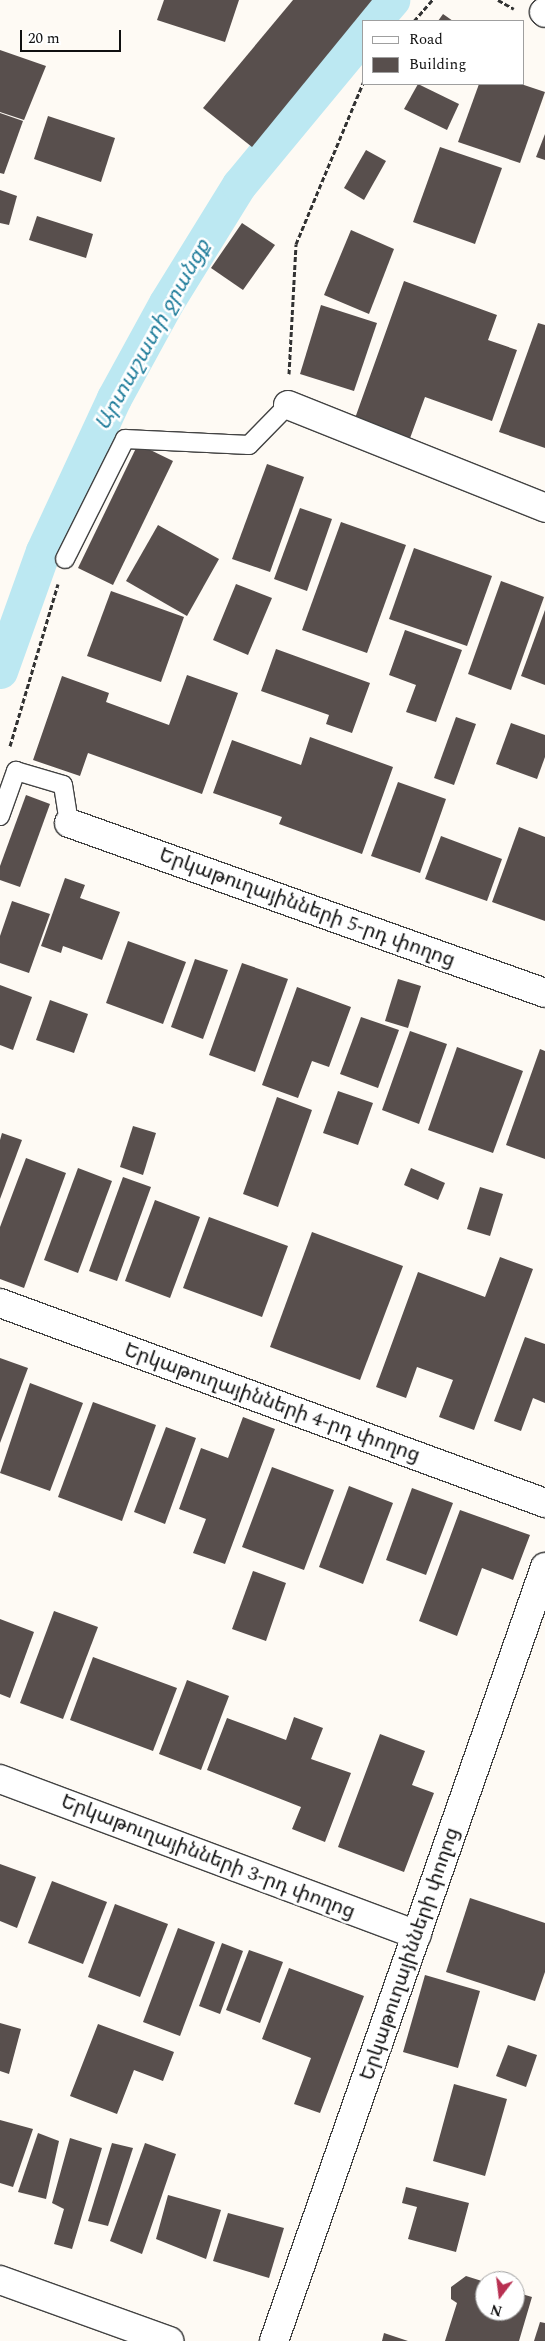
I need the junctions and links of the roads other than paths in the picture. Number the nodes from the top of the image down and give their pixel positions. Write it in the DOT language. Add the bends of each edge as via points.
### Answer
graph roads {
  1 [pos="288,405"];
  2 [pos="545,508"];
  3 [pos="65,559"];
  4 [pos="0,816"];
  5 [pos="69,823"];
  6 [pos="545,993"];
  7 [pos="0,1303"];
  8 [pos="545,1503"];
  9 [pos="545,1567"];
  10 [pos="0,1780"];
  11 [pos="416,1935"];
  12 [pos="0,2280"];
  13 [pos="170,2341"];
  14 [pos="274,2341"];
  1 -- 2 [label="street"];
  1 -- 3 [label="lane" via="249,445 125,439"];
  4 -- 5 [label="lane" via="16,771 63,785"];
  5 -- 6 [label="street, Երկաթուղայինների 5-րդ փողոց"];
  7 -- 8 [label="street, Երկաթուղայինների 4-րդ փողոց"];
  9 -- 11 [label="street, Երկաթուղայինների փողոց"];
  10 -- 11 [label="street, Երկաթուղայինների 3-րդ փողոց"];
  11 -- 14 [label="street, Երկաթուղայինների փողոց"];
  12 -- 13 [label="street"];
}
